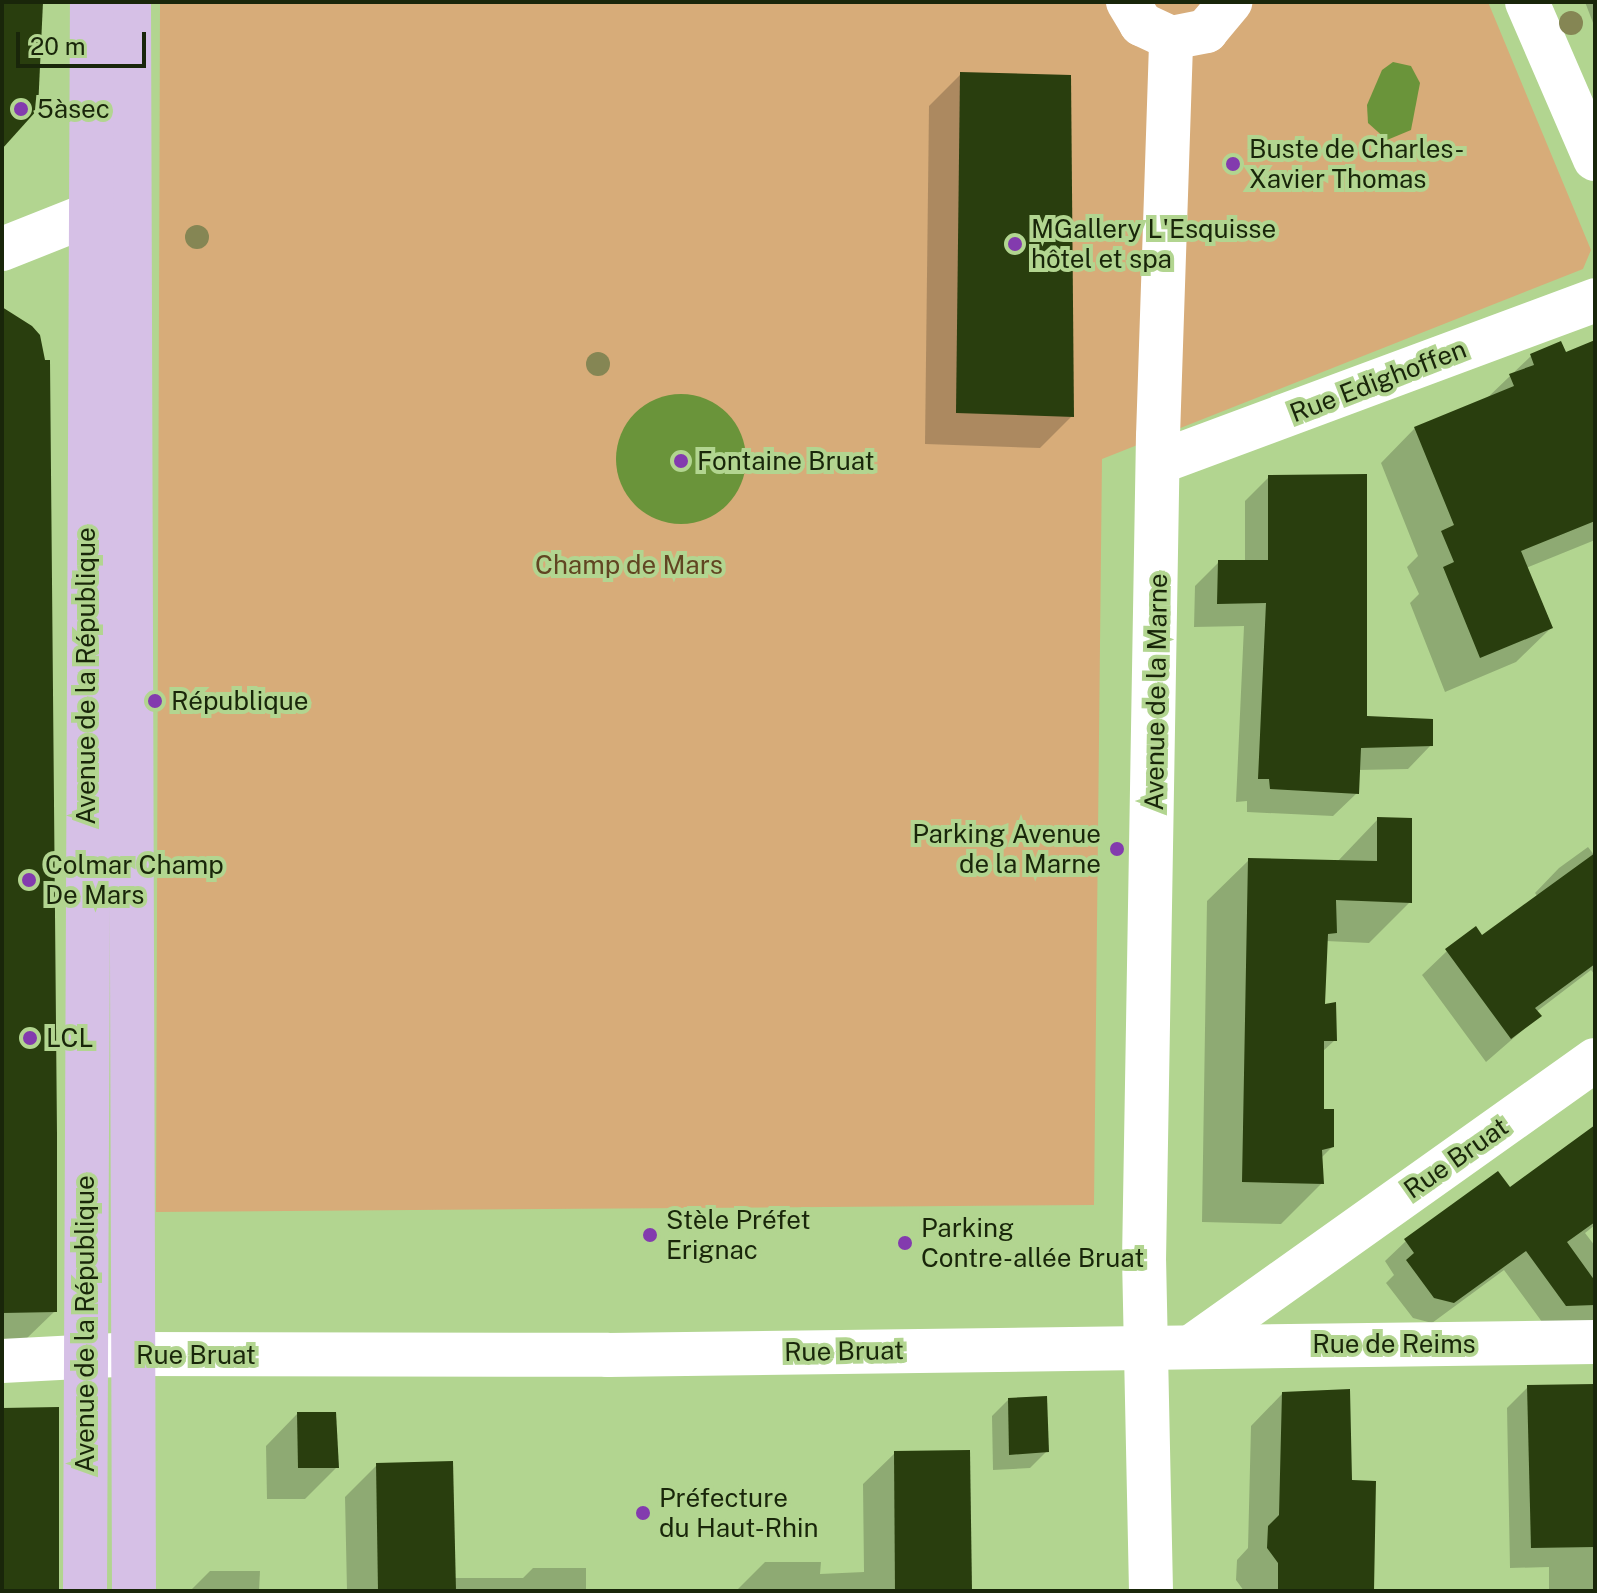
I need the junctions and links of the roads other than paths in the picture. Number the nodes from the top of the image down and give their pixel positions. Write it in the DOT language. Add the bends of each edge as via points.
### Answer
graph roads {
  1 [pos="92,2"];
  2 [pos="129,2"];
  3 [pos="1128,2"];
  4 [pos="1230,2"];
  5 [pos="1527,2"];
  6 [pos="1171,38"];
  7 [pos="1595,159"];
  8 [pos="108,212"];
  9 [pos="2,249"];
  10 [pos="1595,300"];
  11 [pos="1160,462"];
  12 [pos="1595,1060"];
  13 [pos="1595,1342"];
  14 [pos="1194,1345"];
  15 [pos="1149,1346"];
  16 [pos="135,1354"];
  17 [pos="84,1360"];
  18 [pos="2,1361"];
  19 [pos="85,1591"];
  20 [pos="134,1591"];
  21 [pos="1151,1591"];
  1 -- 8 [label="main road, Avenue de la République"];
  2 -- 8 [label="main road, Avenue de la République"];
  3 -- 6 [label="street" via="1141,24"];
  4 -- 6 [label="street" via="1206,31"];
  5 -- 7 [label="street"];
  6 -- 11 [label="street, Avenue de la Marne"];
  8 -- 9 [label="street"];
  8 -- 16 [label="main road, Avenue de la République"];
  8 -- 17 [label="main road, Avenue de la République"];
  10 -- 11 [label="street, Rue Edighoffen"];
  11 -- 15 [label="street, Avenue de la Marne" via="1144,1261"];
  12 -- 14 [label="street, Rue Bruat"];
  13 -- 14 [label="street, Rue de Reims"];
  14 -- 15 [label="street, Rue Bruat"];
  15 -- 16 [label="street, Rue Bruat" via="608,1355"];
  15 -- 21 [label="street, Avenue de la Marne"];
  16 -- 17 [label="street, Rue Bruat"];
  16 -- 20 [label="main road, Avenue de la République"];
  17 -- 18 [label="street, Rue Bruat"];
  17 -- 19 [label="main road, Avenue de la République"];
}
